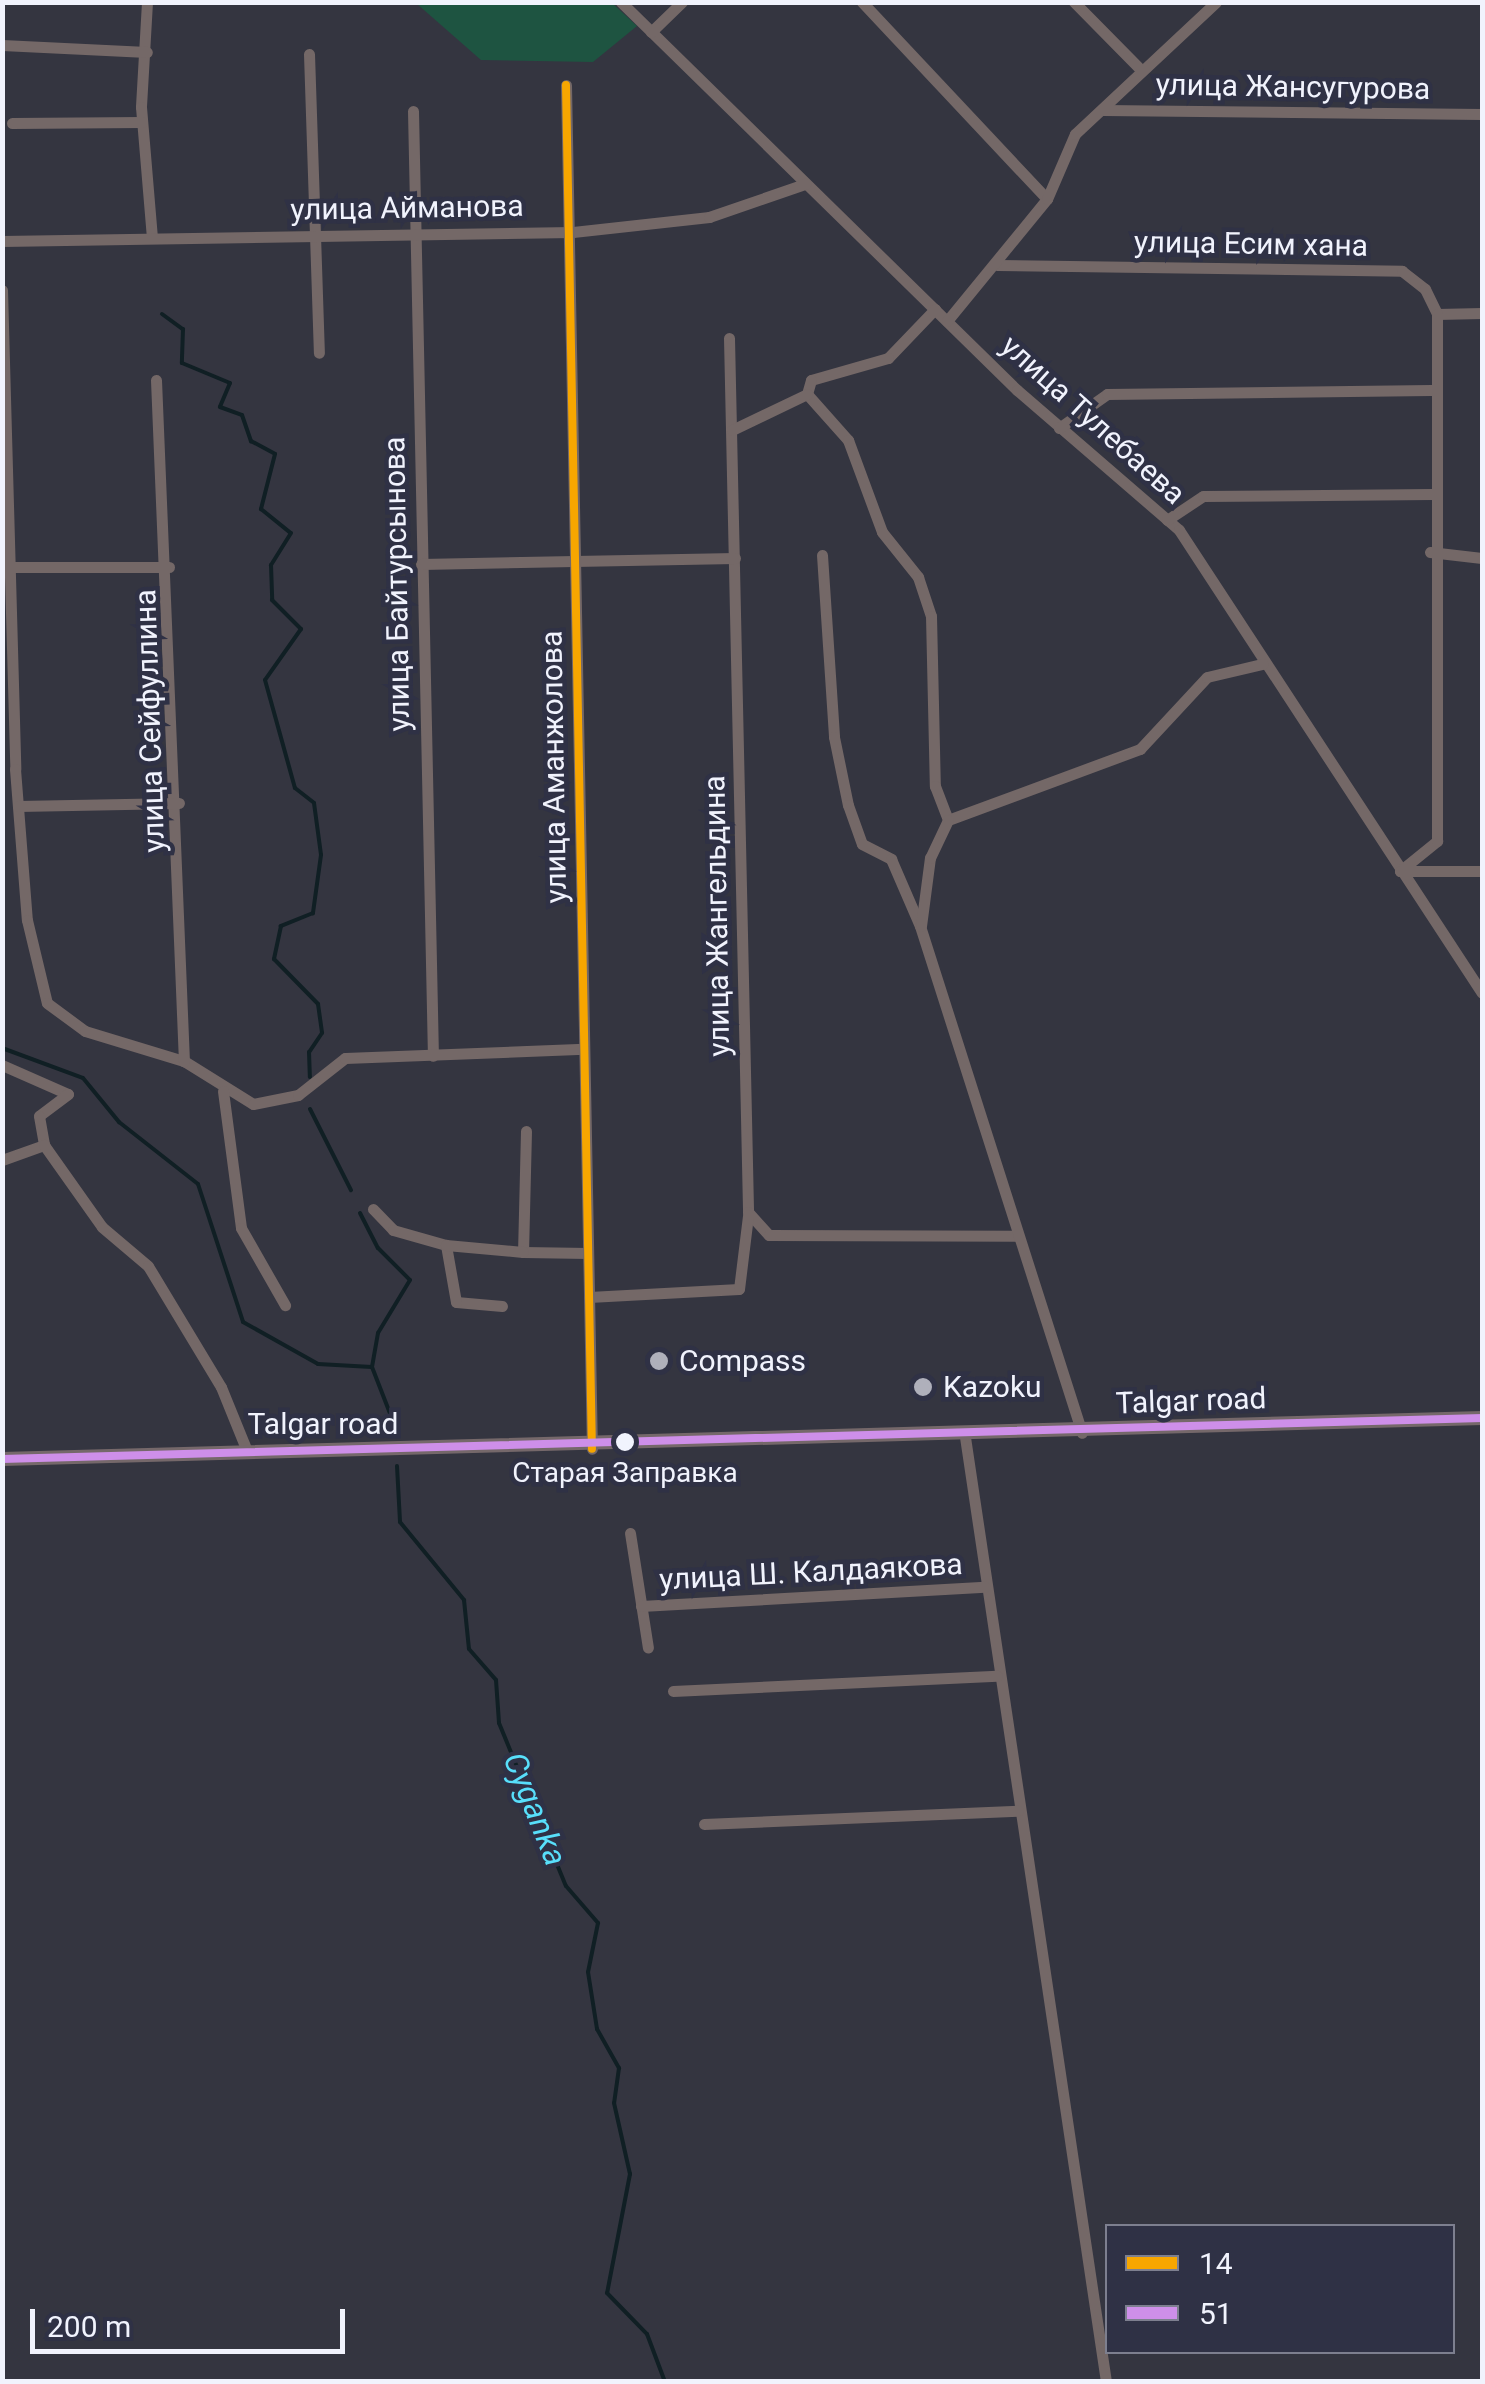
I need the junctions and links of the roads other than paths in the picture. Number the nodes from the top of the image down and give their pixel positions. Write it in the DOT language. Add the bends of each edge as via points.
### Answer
graph roads {
  1 [pos="147,2"];
  2 [pos="622,2"];
  3 [pos="682,2"];
  4 [pos="862,2"];
  5 [pos="1074,2"];
  6 [pos="1216,2"];
  7 [pos="652,32"];
  8 [pos="2,44"];
  9 [pos="148,52"];
  10 [pos="310,54"];
  11 [pos="1141,70"];
  12 [pos="566,85"];
  13 [pos="1103,110"];
  14 [pos="413,111"];
  15 [pos="1482,114"];
  16 [pos="142,122"];
  17 [pos="12,124"];
  18 [pos="805,184"];
  19 [pos="1047,199"];
  20 [pos="414,232"];
  21 [pos="574,232"];
  22 [pos="312,234"];
  23 [pos="152,237"];
  24 [pos="2,241"];
  25 [pos="996,265"];
  26 [pos="2,290"];
  27 [pos="935,309"];
  28 [pos="1482,313"];
  29 [pos="1436,314"];
  30 [pos="948,322"];
  31 [pos="729,338"];
  32 [pos="319,353"];
  33 [pos="156,380"];
  34 [pos="1431,390"];
  35 [pos="807,394"];
  36 [pos="1059,428"];
  37 [pos="732,430"];
  38 [pos="1432,494"];
  39 [pos="1167,520"];
  40 [pos="1430,552"];
  41 [pos="822,555"];
  42 [pos="575,558"];
  43 [pos="735,558"];
  44 [pos="1482,558"];
  45 [pos="421,564"];
  46 [pos="4,567"];
  47 [pos="169,567"];
  48 [pos="1262,664"];
  49 [pos="179,803"];
  50 [pos="18,806"];
  51 [pos="948,820"];
  52 [pos="1482,870"];
  53 [pos="1400,871"];
  54 [pos="920,926"];
  55 [pos="1482,993"];
  56 [pos="584,1050"];
  57 [pos="432,1056"];
  58 [pos="184,1061"];
  59 [pos="2,1065"];
  60 [pos="223,1090"];
  61 [pos="526,1131"];
  62 [pos="44,1145"];
  63 [pos="2,1160"];
  64 [pos="373,1209"];
  65 [pos="748,1212"];
  66 [pos="1016,1236"];
  67 [pos="446,1244"];
  68 [pos="523,1252"];
  69 [pos="588,1253"];
  70 [pos="589,1297"];
  71 [pos="285,1304"];
  72 [pos="502,1306"];
  73 [pos="1482,1418"];
  74 [pos="1082,1433"];
  75 [pos="965,1437"];
  76 [pos="592,1448"];
  77 [pos="247,1451"];
  78 [pos="2,1459"];
  79 [pos="630,1533"];
  80 [pos="984,1587"];
  81 [pos="641,1606"];
  82 [pos="648,1648"];
  83 [pos="997,1676"];
  84 [pos="674,1691"];
  85 [pos="1018,1811"];
  86 [pos="704,1824"];
  87 [pos="1106,2382"];
  1 -- 9 [label="street"];
  2 -- 7 [label="street, улица Тулебаева"];
  3 -- 7 [label="street"];
  4 -- 19 [label="street"];
  5 -- 11 [label="street"];
  6 -- 11 [label="street"];
  7 -- 18 [label="street, улица Тулебаева"];
  8 -- 9 [label="street"];
  9 -- 16 [label="street"];
  10 -- 22 [label="street"];
  11 -- 13 [label="street"];
  12 -- 21 [label="street, улица Аманжолова"];
  13 -- 15 [label="street, улица Жансугурова"];
  13 -- 19 [label="street" via="1075,134"];
  14 -- 20 [label="street, улица Байтурсынова"];
  16 -- 17 [label="street"];
  16 -- 23 [label="street"];
  18 -- 21 [label="street, улица Айманова" via="709,217"];
  18 -- 27 [label="street, улица Тулебаева"];
  19 -- 25 [label="street"];
  20 -- 21 [label="street, улица Айманова"];
  20 -- 22 [label="street, улица Айманова"];
  20 -- 45 [label="street, улица Байтурсынова"];
  21 -- 42 [label="street, улица Аманжолова"];
  22 -- 23 [label="street, улица Айманова"];
  22 -- 32 [label="street"];
  23 -- 24 [label="street, улица Айманова"];
  25 -- 29 [label="street, улица Есим хана" via="1402,272 1426,289"];
  25 -- 30 [label="street"];
  26 -- 46 [label="street"];
  27 -- 30 [label="street, улица Тулебаева"];
  27 -- 35 [label="street" via="888,358 812,380"];
  28 -- 29 [label="street"];
  29 -- 34 [label="street"];
  30 -- 36 [label="street, улица Тулебаева"];
  31 -- 37 [label="street, улица Жангельдина"];
  33 -- 47 [label="street, улица Сейфуллина"];
  34 -- 36 [label="street" via="1106,394"];
  34 -- 38 [label="street"];
  35 -- 37 [label="street"];
  35 -- 51 [label="street" via="848,440 882,532 918,577 931,616 936,786"];
  36 -- 39 [label="street, улица Тулебаева"];
  37 -- 43 [label="street, улица Жангельдина"];
  38 -- 39 [label="street" via="1203,496"];
  38 -- 40 [label="street"];
  39 -- 48 [label="street, улица Тулебаева"];
  40 -- 44 [label="street"];
  40 -- 53 [label="street" via="1436,841"];
  41 -- 54 [label="street" via="834,737 848,804 862,844 891,859"];
  42 -- 43 [label="street"];
  42 -- 45 [label="street"];
  42 -- 56 [label="street, улица Аманжолова"];
  43 -- 65 [label="street, улица Жангельдина"];
  45 -- 57 [label="street, улица Байтурсынова"];
  46 -- 47 [label="street"];
  46 -- 50 [label="street"];
  47 -- 49 [label="street, улица Сейфуллина"];
  48 -- 51 [label="street" via="1207,677 1140,749"];
  48 -- 53 [label="street, улица Тулебаева"];
  49 -- 50 [label="street"];
  49 -- 58 [label="street, улица Сейфуллина"];
  50 -- 58 [label="street" via="27,920 47,1003 109,1042"];
  51 -- 54 [label="street" via="930,858"];
  52 -- 53 [label="street"];
  53 -- 55 [label="street, улица Тулебаева"];
  54 -- 66 [label="street"];
  56 -- 57 [label="street"];
  56 -- 69 [label="street, улица Аманжолова"];
  57 -- 60 [label="street" via="345,1058 271,1103"];
  58 -- 60 [label="street"];
  59 -- 62 [label="street" via="68,1094 38,1116"];
  60 -- 71 [label="street" via="241,1228"];
  61 -- 68 [label="street"];
  62 -- 63 [label="street"];
  62 -- 77 [label="street" via="102,1228 148,1266 222,1387"];
  64 -- 67 [label="street" via="393,1230"];
  65 -- 66 [label="street" via="769,1235"];
  65 -- 70 [label="street, улица Жангельдина" via="738,1289"];
  66 -- 74 [label="street"];
  67 -- 68 [label="street"];
  67 -- 72 [label="street" via="456,1302"];
  68 -- 69 [label="street"];
  69 -- 70 [label="street, улица Аманжолова"];
  70 -- 76 [label="street, улица Аманжолова"];
  73 -- 74 [label="main road, Talgar road"];
  74 -- 75 [label="main road, Talgar road"];
  75 -- 76 [label="main road, Talgar road"];
  75 -- 80 [label="street"];
  76 -- 77 [label="main road, Talgar road"];
  77 -- 78 [label="main road, Talgar road"];
  79 -- 81 [label="street"];
  80 -- 81 [label="street, улица Ш. Калдаякова"];
  80 -- 83 [label="street"];
  81 -- 82 [label="street"];
  83 -- 84 [label="street"];
  83 -- 85 [label="street"];
  85 -- 86 [label="street"];
  85 -- 87 [label="street"];
}
